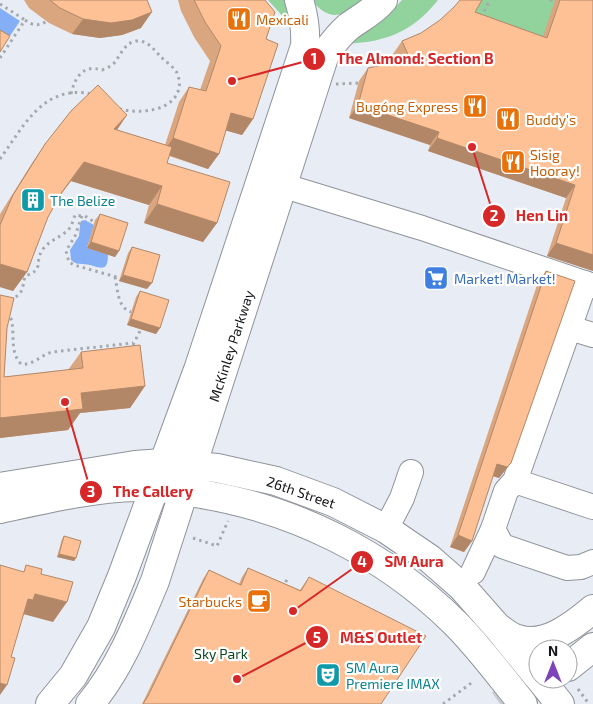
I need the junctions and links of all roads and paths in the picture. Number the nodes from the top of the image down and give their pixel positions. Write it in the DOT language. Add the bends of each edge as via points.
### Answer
graph roads {
  1 [pos="300,0"];
  2 [pos="490,0"];
  3 [pos="550,0"];
  4 [pos="0,4"];
  5 [pos="568,5"];
  6 [pos="373,9"];
  7 [pos="480,18"];
  8 [pos="25,20"];
  9 [pos="47,21"];
  10 [pos="0,58"];
  11 [pos="368,82"];
  12 [pos="336,84"];
  13 [pos="70,94"];
  14 [pos="96,95"];
  15 [pos="114,106"];
  16 [pos="0,159"];
  17 [pos="272,182"];
  18 [pos="82,216"];
  19 [pos="94,222"];
  20 [pos="115,276"];
  21 [pos="120,278"];
  22 [pos="589,285"];
  23 [pos="131,312"];
  24 [pos="570,328"];
  25 [pos="142,329"];
  26 [pos="593,335"];
  27 [pos="133,343"];
  28 [pos="132,352"];
  29 [pos="192,465"];
  30 [pos="407,471"];
  31 [pos="158,475"];
  32 [pos="515,481"];
  33 [pos="0,487"];
  34 [pos="185,491"];
  35 [pos="593,507"];
  36 [pos="0,508"];
  37 [pos="231,515"];
  38 [pos="382,527"];
  39 [pos="193,538"];
  40 [pos="498,538"];
  41 [pos="593,562"];
  42 [pos="288,577"];
  43 [pos="467,580"];
  44 [pos="281,594"];
  45 [pos="593,609"];
  46 [pos="421,629"];
  47 [pos="499,629"];
  48 [pos="418,634"];
  49 [pos="593,646"];
  50 [pos="578,659"];
  51 [pos="528,663"];
  52 [pos="482,673"];
  53 [pos="96,701"];
  54 [pos="50,704"];
  55 [pos="443,704"];
  56 [pos="496,704"];
  57 [pos="523,704"];
  1 -- 6 [label="main road" via="321,19 335,23 349,22"];
  1 -- 17 [label="main road, McKinley Parkway" via="305,22 305,46"];
  2 -- 7 [label="path"];
  3 -- 5 [label="path"];
  4 -- 8 [label="path"];
  6 -- 17 [label="main road, McKinley Parkway" via="348,27 325,54"];
  8 -- 9 [label="path" via="32,25"];
  8 -- 10 [label="path"];
  11 -- 12 [label="path"];
  13 -- 14 [label="path"];
  13 -- 15 [label="path" via="76,78 86,70 109,67 134,42 149,44 177,72 180,81 178,91 164,106 135,112"];
  13 -- 16 [label="path" via="46,101 31,115"];
  17 -- 22 [label="lane" via="422,228"];
  17 -- 29 [label="main road, McKinley Parkway"];
  17 -- 31 [label="main road, McKinley Parkway"];
  18 -- 19 [label="path"];
  18 -- 20 [label="path" via="66,251 69,262"];
  18 -- 27 [label="path" via="75,215 69,229 43,249 36,271 25,276 21,292 6,307 12,317 14,354 20,364 26,365 52,352"];
  20 -- 21 [label="path"];
  20 -- 23 [label="path" via="120,304"];
  22 -- 24 [label="lane"];
  24 -- 26 [label="lane"];
  24 -- 32 [label="lane"];
  25 -- 27 [label="path"];
  27 -- 28 [label="path"];
  29 -- 31 [label="main road, 26th Street"];
  29 -- 34 [label="main road, McKinley Parkway"];
  29 -- 38 [label="main road, 26th Street" via="276,481 333,502"];
  30 -- 38 [label="lane" via="402,498"];
  31 -- 33 [label="main road, 26th Street" via="136,464"];
  31 -- 34 [label="main road, 26th Street"];
  31 -- 36 [label="main road, 26th Street"];
  31 -- 54 [label="main road, McKinley Parkway" via="101,627 73,676"];
  32 -- 35 [label="lane"];
  32 -- 40 [label="lane" via="506,491"];
  34 -- 52 [label="main road, 26th Street" via="250,504 288,516 360,550 426,596 455,623"];
  34 -- 53 [label="main road, McKinley Parkway" via="155,582 128,644"];
  37 -- 39 [label="path" via="217,546"];
  38 -- 43 [label="main road, 26th Street"];
  40 -- 41 [label="lane" via="566,568 581,568"];
  40 -- 43 [label="lane"];
  42 -- 44 [label="path"];
  43 -- 47 [label="main road, 26th Street"];
  45 -- 47 [label="main road" via="572,625 536,641 518,640"];
  46 -- 48 [label="path"];
  47 -- 51 [label="main road, 26th Street"];
  49 -- 50 [label="main road"];
  52 -- 55 [label="path"];
  52 -- 56 [label="main road" via="495,683"];
  52 -- 57 [label="main road, 26th Street"];
}
